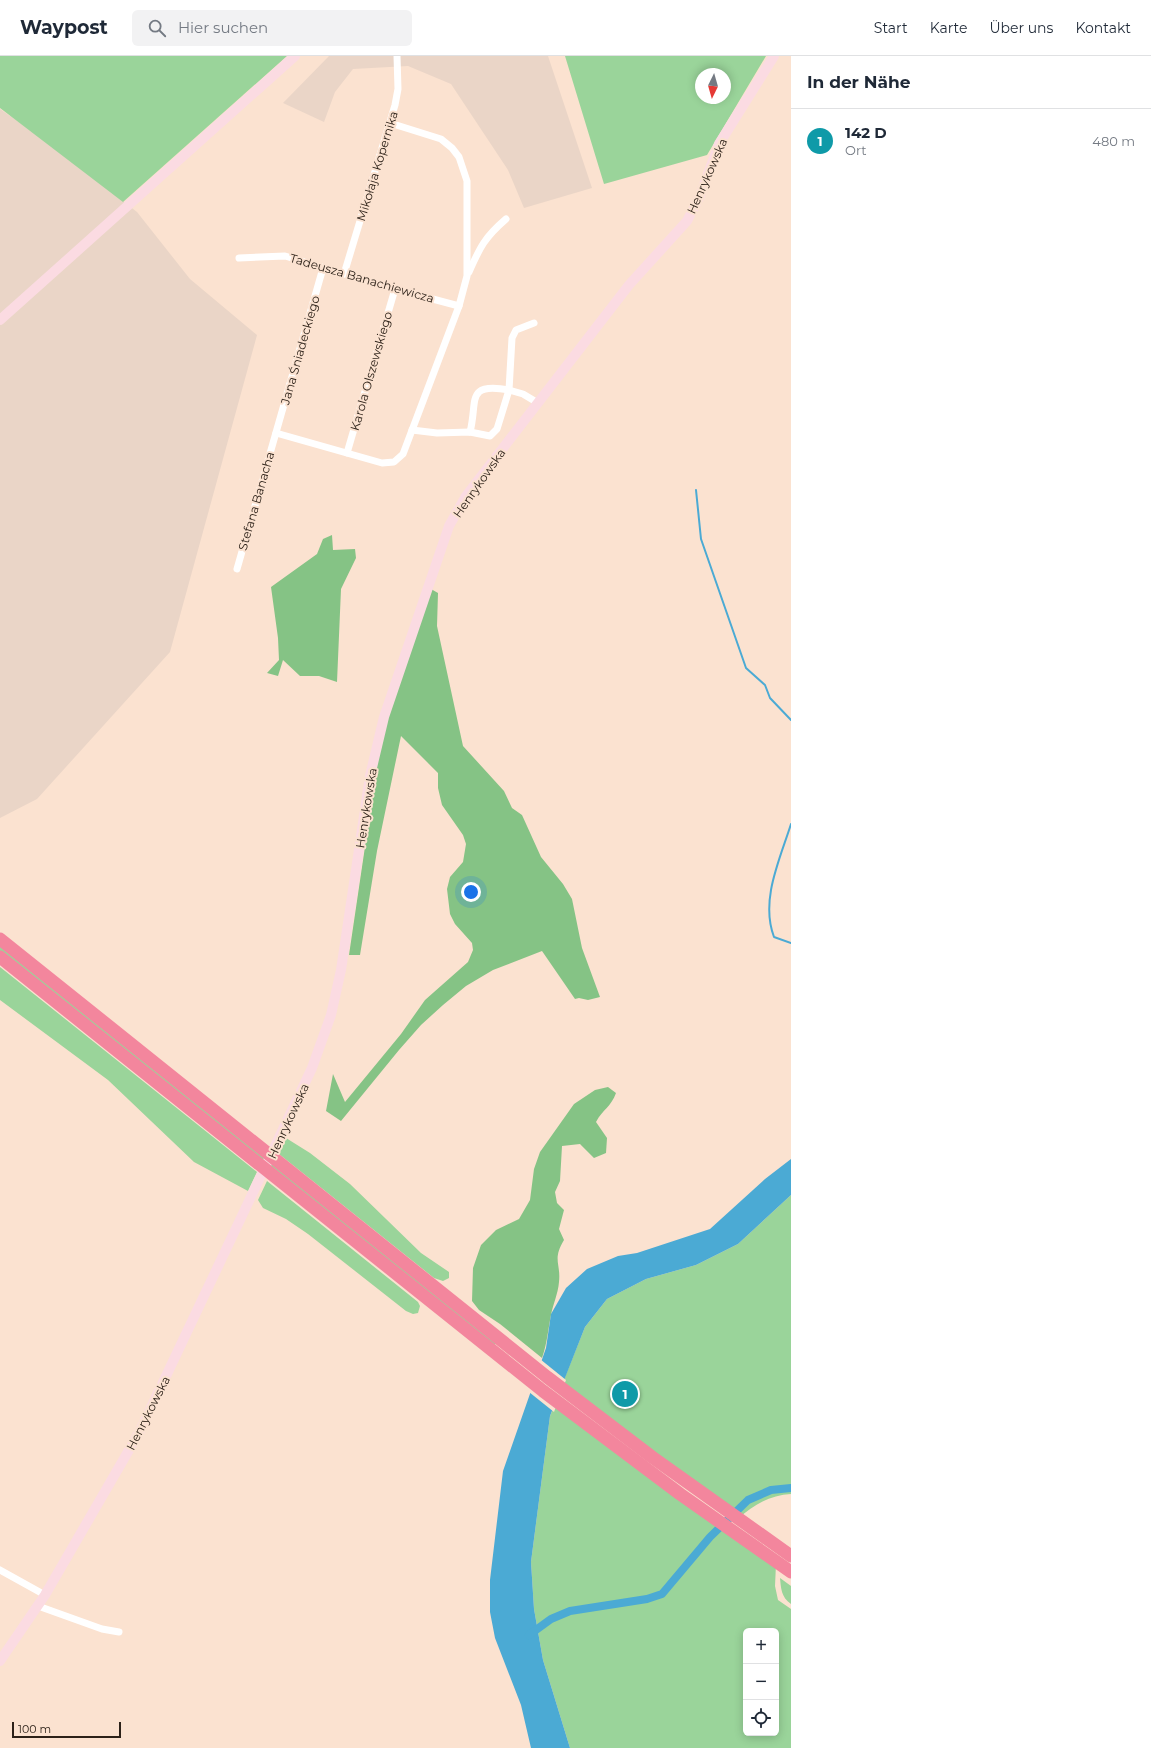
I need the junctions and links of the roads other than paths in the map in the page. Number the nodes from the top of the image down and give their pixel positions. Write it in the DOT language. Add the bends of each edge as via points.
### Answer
graph roads {
  1 [pos="295,56"];
  2 [pos="397,56"];
  3 [pos="774,56"];
  4 [pos="390,123"];
  5 [pos="506,219"];
  6 [pos="239,258"];
  7 [pos="323,268"];
  8 [pos="344,274"];
  9 [pos="467,276"];
  10 [pos="395,289"];
  11 [pos="459,306"];
  12 [pos="0,320"];
  13 [pos="534,323"];
  14 [pos="508,390"];
  15 [pos="538,403"];
  16 [pos="412,430"];
  17 [pos="470,432"];
  18 [pos="276,433"];
  19 [pos="347,453"];
  20 [pos="237,569"];
  21 [pos="0,939"];
  22 [pos="0,958"];
  23 [pos="791,1556"];
  24 [pos="0,1570"];
  25 [pos="791,1572"];
  26 [pos="45,1595"];
  27 [pos="38,1606"];
  28 [pos="119,1632"];
  29 [pos="0,1661"];
  1 -- 12 [label="main road"];
  2 -- 4 [label="street, Mikołaja Kopernika" via="398,89"];
  3 -- 15 [label="main road, Henrykowska" via="720,144 700,196 687,221 629,284"];
  4 -- 8 [label="street, Mikołaja Kopernika"];
  4 -- 9 [label="street" via="441,139 459,157 467,180"];
  5 -- 9 [label="street" via="490,232 479,248"];
  6 -- 7 [label="street, Tadeusza Banachiewicza" via="285,256"];
  7 -- 8 [label="street, Tadeusza Banachiewicza"];
  7 -- 18 [label="street, Jana Śniadeckiego"];
  8 -- 10 [label="street, Tadeusza Banachiewicza"];
  9 -- 11 [label="street"];
  10 -- 11 [label="street, Tadeusza Banachiewicza"];
  10 -- 19 [label="street, Karola Olszewskiego"];
  11 -- 16 [label="street"];
  13 -- 14 [label="street" via="516,330 512,338"];
  14 -- 15 [label="street" via="523,394"];
  14 -- 17 [label="street" via="497,429 486,436"];
  14 -- 17 [label="street" via="493,387 480,390 476,395"];
  15 -- 26 [label="main road, Henrykowska" via="466,496 449,526 384,717 370,776 341,970 330,1015 312,1068 140,1431"];
  16 -- 17 [label="street" via="438,433"];
  16 -- 19 [label="street" via="403,454 394,462 382,463"];
  18 -- 19 [label="street"];
  18 -- 20 [label="street, Stefana Banacha"];
  21 -- 23 [label="highway" via="547,1377 652,1457"];
  22 -- 25 [label="highway" via="543,1391 680,1494"];
  24 -- 26 [label="street"];
  26 -- 27 [label="main road, Henrykowska"];
  27 -- 28 [label="street" via="102,1629"];
  27 -- 29 [label="main road, Henrykowska"];
}
